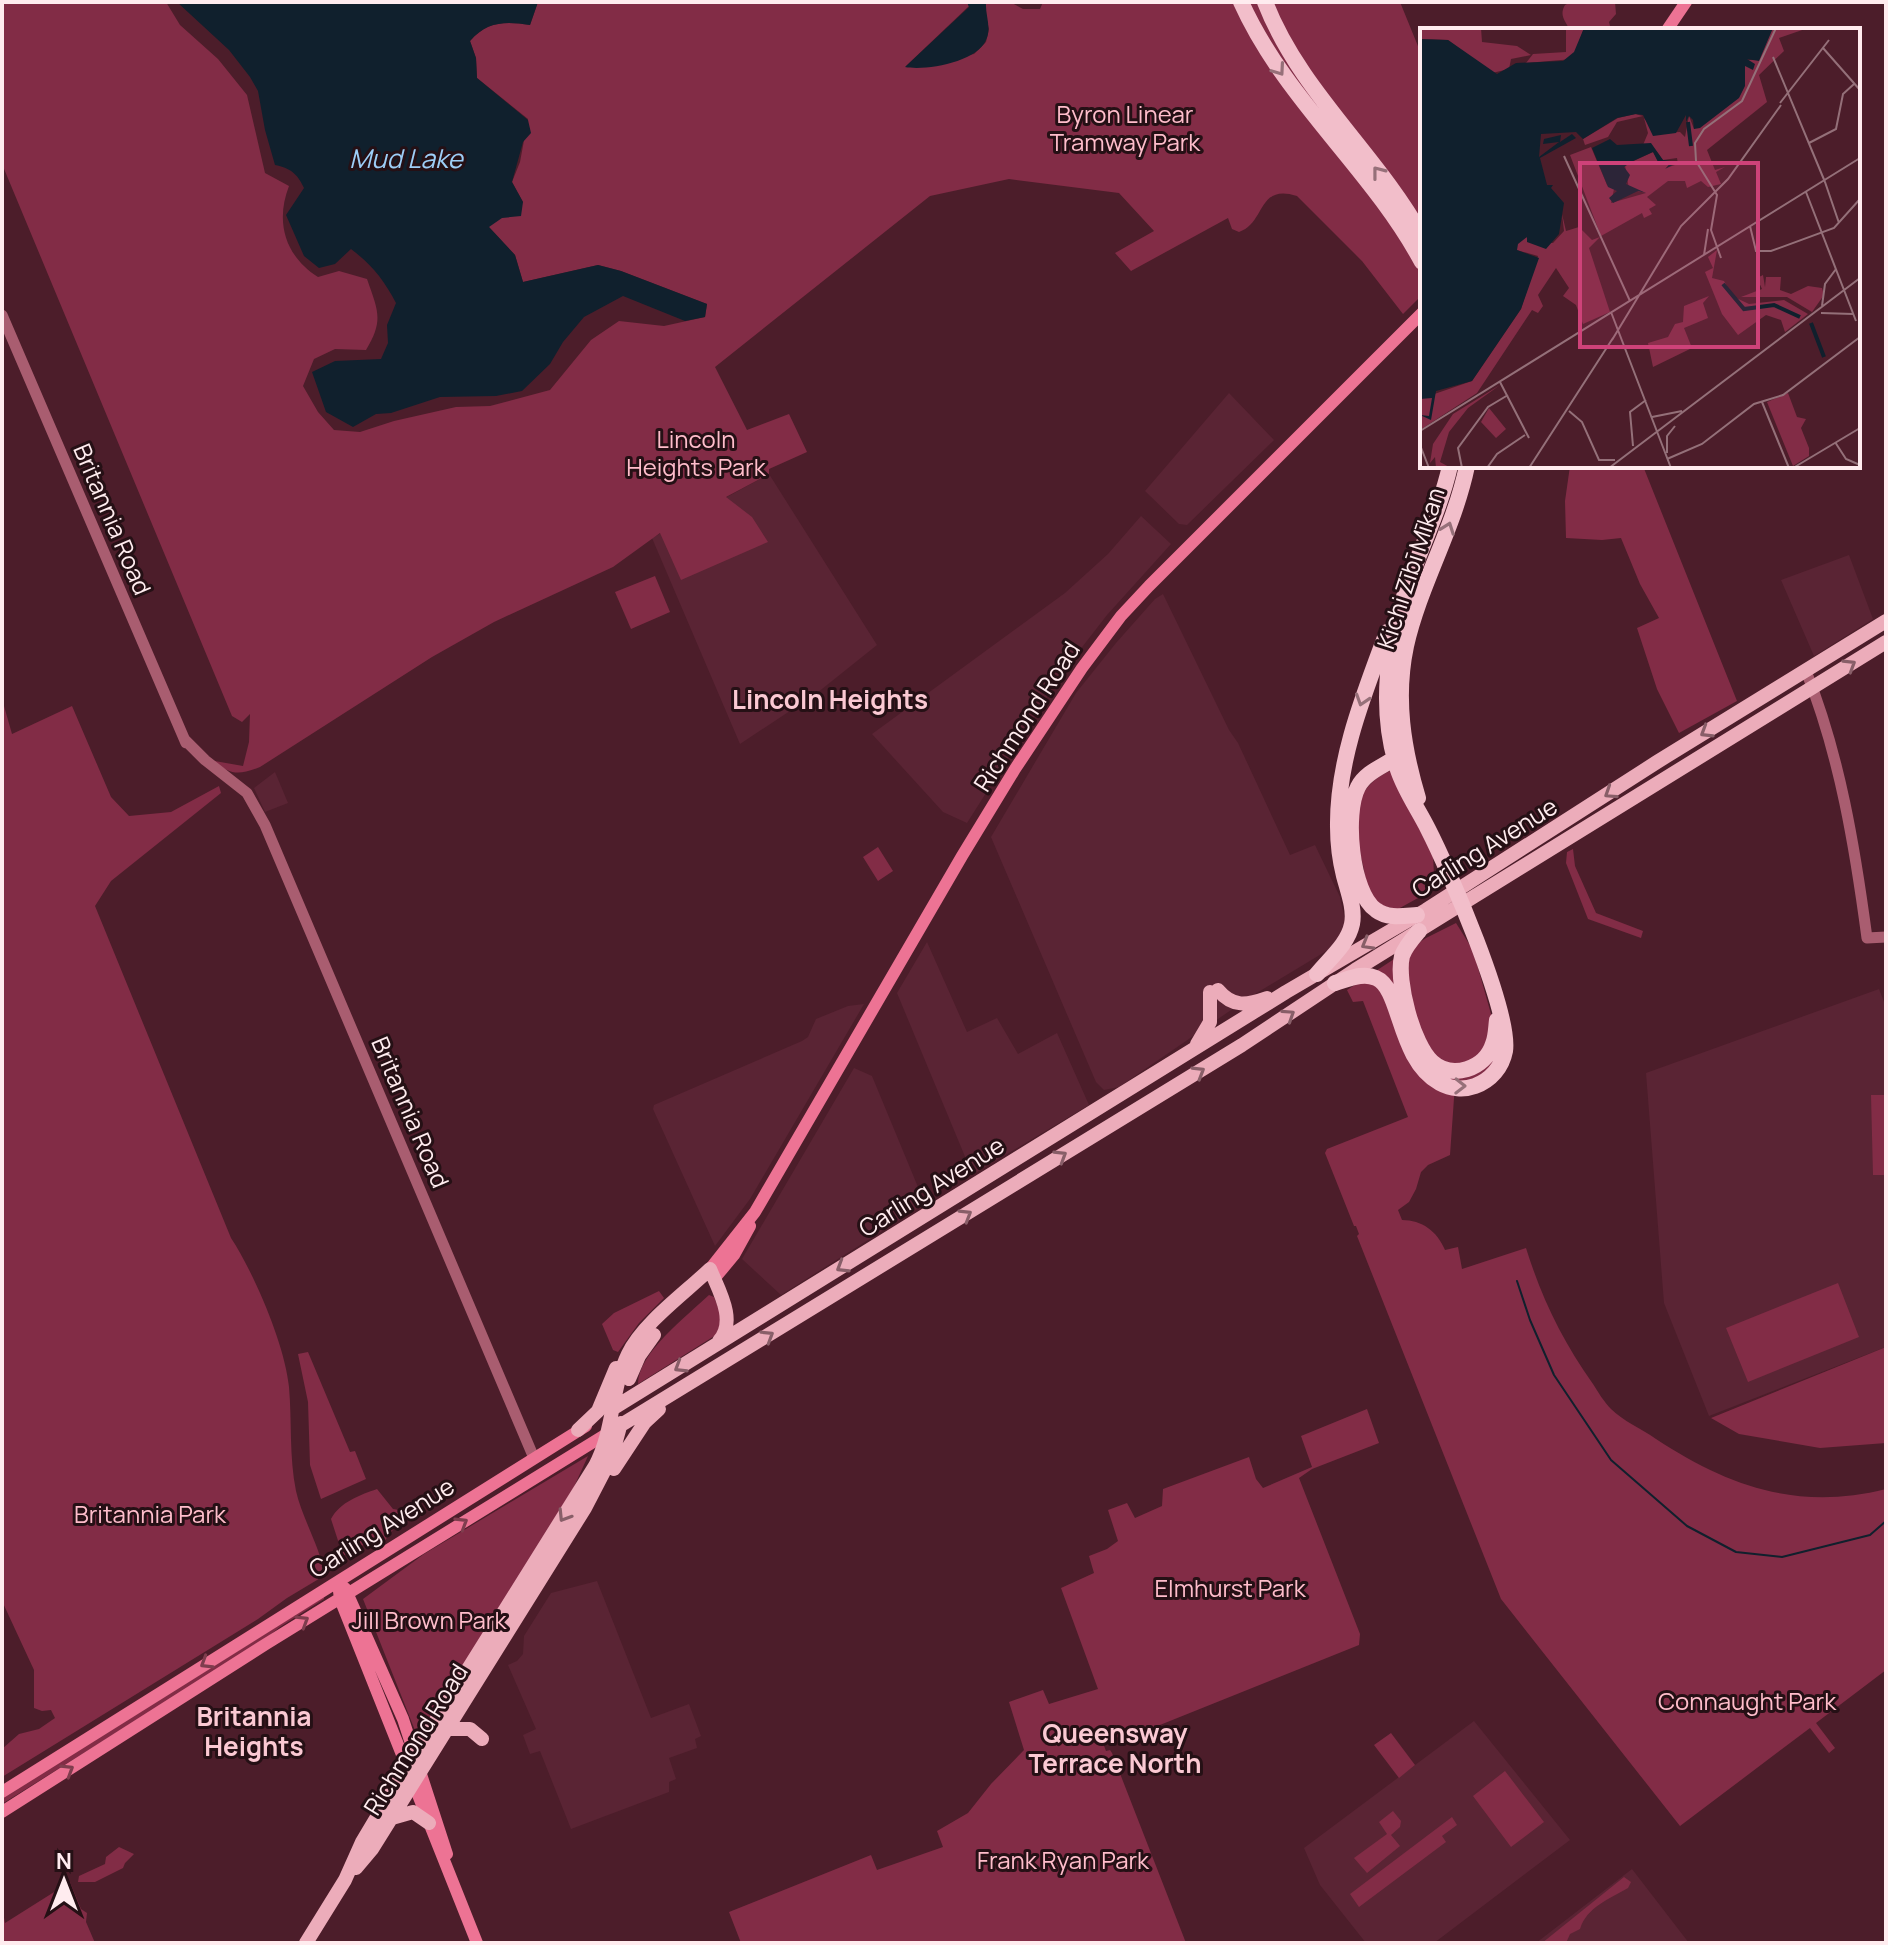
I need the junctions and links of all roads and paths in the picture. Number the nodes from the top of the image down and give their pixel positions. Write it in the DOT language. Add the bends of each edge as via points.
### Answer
graph roads {
  1 [pos="1241,2"];
  2 [pos="1265,2"];
  3 [pos="1686,2"];
  4 [pos="1668,28"];
  5 [pos="1420,233"];
  6 [pos="1420,259"];
  7 [pos="2,315"];
  8 [pos="1418,317"];
  9 [pos="1449,468"];
  10 [pos="1466,468"];
  11 [pos="1402,602"];
  12 [pos="1886,621"];
  13 [pos="1886,642"];
  14 [pos="1806,671"];
  15 [pos="1813,688"];
  16 [pos="1400,755"];
  17 [pos="1424,920"];
  18 [pos="1886,937"];
  19 [pos="1317,974"];
  20 [pos="1335,983"];
  21 [pos="1286,992"];
  22 [pos="1497,1006"];
  23 [pos="1190,1051"];
  24 [pos="712,1274"];
  25 [pos="726,1311"];
  26 [pos="759,1318"];
  27 [pos="717,1345"];
  28 [pos="629,1352"];
  29 [pos="702,1378"];
  30 [pos="618,1406"];
  31 [pos="614,1429"];
  32 [pos="578,1430"];
  33 [pos="534,1458"];
  34 [pos="585,1508"];
  35 [pos="550,1551"];
  36 [pos="338,1579"];
  37 [pos="344,1596"];
  38 [pos="447,1729"];
  39 [pos="482,1739"];
  40 [pos="414,1768"];
  41 [pos="2,1792"];
  42 [pos="2,1812"];
  43 [pos="391,1818"];
  44 [pos="429,1823"];
  45 [pos="345,1880"];
  46 [pos="457,1889"];
  47 [pos="306,1943"];
  48 [pos="477,1943"];
  1 -- 6 [label="highway, one-way" via="1285,77"];
  5 -- 2 [label="highway, one-way" via="1305,76"];
  3 -- 4 [label="main road"];
  7 -- 33 [label="street, Britannia Road" via="185,740 247,793 276,848"];
  8 -- 24 [label="main road, Richmond Road" via="1149,586 1090,656 962,856 755,1212 741,1245"];
  9 -- 11 [label="highway, Kichi Zībī Mīkan"];
  16 -- 10 [label="highway, Kichi Zībī Mīkan, one-way" via="1407,643"];
  11 -- 16 [label="highway, Kichi Zībī Mīkan" via="1388,670 1387,716"];
  11 -- 19 [label="highway, one-way" via="1363,694 1340,793 1338,836 1352,924 1343,944"];
  12 -- 14 [label="main road, Carling Avenue"];
  15 -- 13 [label="main road, Carling Avenue, one-way"];
  14 -- 15 [label="street"];
  14 -- 17 [label="main road, Carling Avenue, one-way" via="1500,864"];
  15 -- 17 [label="main road, Carling Avenue" via="1504,880"];
  15 -- 18 [label="street" via="1854,841 1867,938"];
  16 -- 17 [label="highway" via="1368,775 1356,791 1351,823 1354,856 1363,895 1372,907 1388,916"];
  16 -- 22 [label="highway, Kichi Zībī Mīkan" via="1405,790 1453,883"];
  17 -- 19 [label="main road, Carling Avenue, one-way"];
  17 -- 20 [label="main road, Carling Avenue"];
  17 -- 22 [label="highway" via="1404,952 1400,978 1418,1041 1433,1063 1452,1071 1480,1063 1493,1045"];
  19 -- 21 [label="main road, Carling Avenue"];
  20 -- 22 [label="highway, Kichi Zībī Mīkan, one-way" via="1363,975 1380,980 1418,1064 1453,1088 1476,1086 1499,1068 1506,1047"];
  29 -- 20 [label="main road, Carling Avenue, one-way"];
  21 -- 23 [label="main road, Carling Avenue"];
  21 -- 23 [label="main road" via="1240,1004 1214,991 1210,1022"];
  23 -- 26 [label="main road, Carling Avenue, one-way"];
  24 -- 25 [label="main road"];
  24 -- 28 [label="main road, Richmond Road" via="646,1329"];
  24 -- 30 [label="main road, Richmond Road" via="648,1341"];
  25 -- 26 [label="main road" via="741,1320"];
  25 -- 27 [label="main road" via="726,1332"];
  26 -- 27 [label="main road, Carling Avenue"];
  27 -- 30 [label="main road, Carling Avenue, one-way"];
  28 -- 30 [label="main road, Richmond Road"];
  28 -- 32 [label="main road" via="612,1375 598,1411"];
  29 -- 31 [label="main road, Carling Avenue"];
  29 -- 34 [label="main road" via="645,1422"];
  30 -- 31 [label="main road, Richmond Road"];
  30 -- 32 [label="main road, Carling Avenue"];
  31 -- 34 [label="main road, Richmond Road" via="612,1456"];
  31 -- 35 [label="main road, Richmond Road, one-way"];
  37 -- 31 [label="main road, Carling Avenue, one-way"];
  32 -- 33 [label="main road, Carling Avenue"];
  33 -- 36 [label="main road, Carling Avenue"];
  34 -- 35 [label="main road, Richmond Road"];
  35 -- 38 [label="main road, Richmond Road"];
  35 -- 40 [label="main road, Richmond Road"];
  36 -- 37 [label="main road"];
  36 -- 41 [label="main road, Carling Avenue, one-way"];
  37 -- 40 [label="main road"];
  42 -- 37 [label="main road, Carling Avenue, one-way"];
  38 -- 39 [label="main road" via="470,1729"];
  38 -- 40 [label="main road, Richmond Road"];
  40 -- 43 [label="main road, Richmond Road"];
  40 -- 44 [label="main road"];
  40 -- 45 [label="main road, Richmond Road" via="362,1842"];
  40 -- 46 [label="main road" via="441,1827"];
  43 -- 44 [label="main road" via="413,1812"];
  43 -- 45 [label="main road, Richmond Road"];
  44 -- 46 [label="main road"];
  45 -- 47 [label="main road, Richmond Road"];
  46 -- 48 [label="main road"];
}
